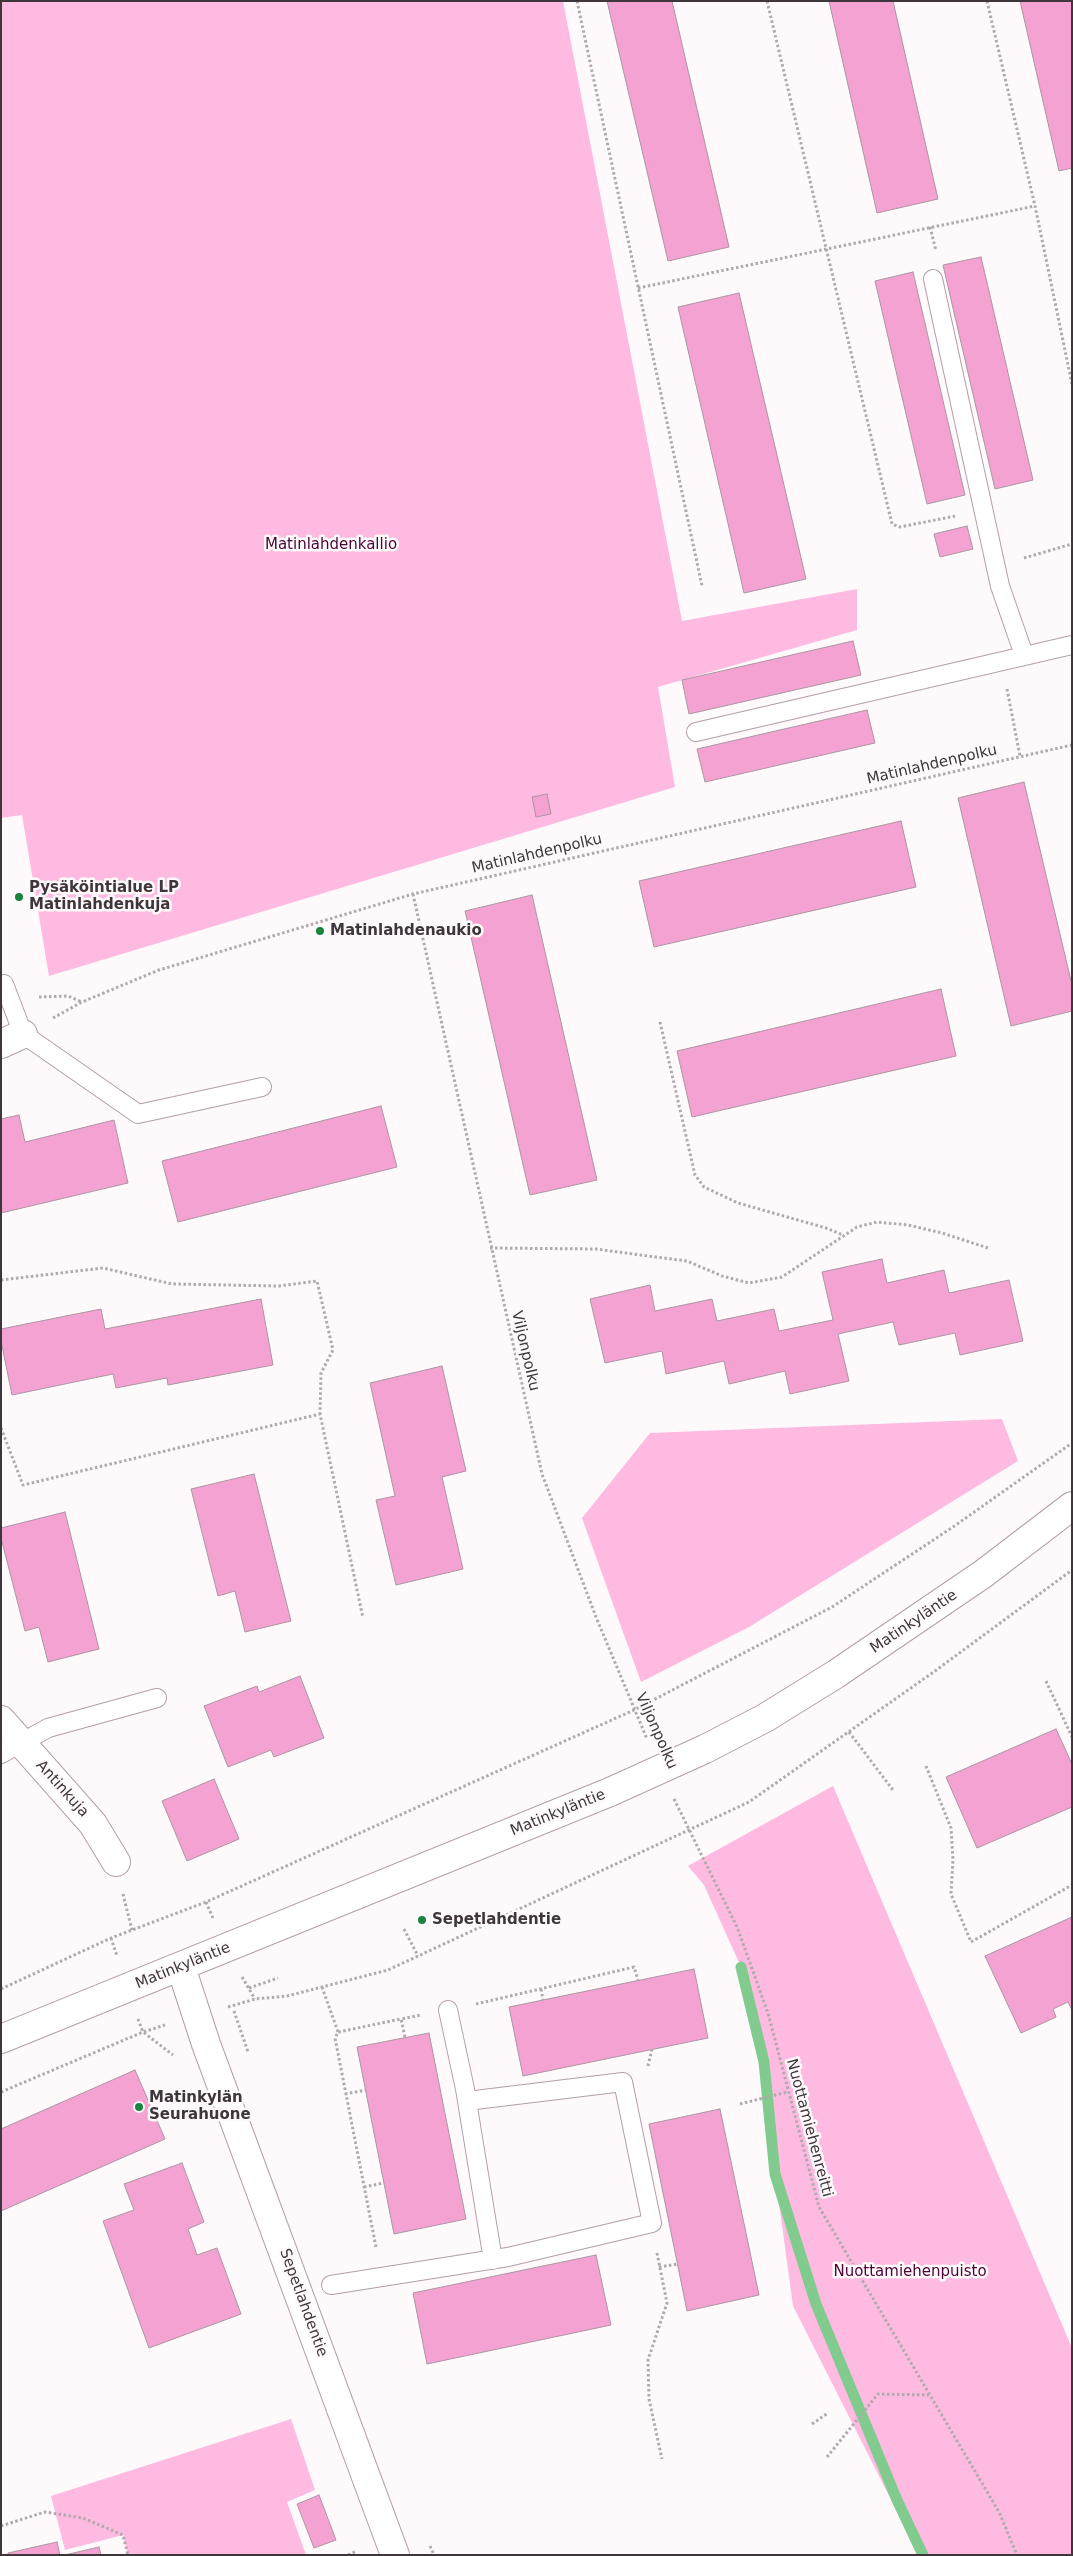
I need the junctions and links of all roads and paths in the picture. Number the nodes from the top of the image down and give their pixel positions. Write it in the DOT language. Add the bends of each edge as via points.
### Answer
graph roads {
  1 [pos="577,1"];
  2 [pos="768,1"];
  3 [pos="987,1"];
  4 [pos="1035,206"];
  5 [pos="930,227"];
  6 [pos="933,239"];
  7 [pos="827,249"];
  8 [pos="933,279"];
  9 [pos="638,288"];
  10 [pos="1072,384"];
  11 [pos="985,510"];
  12 [pos="702,586"];
  13 [pos="1072,645"];
  14 [pos="1024,655"];
  15 [pos="696,732"];
  16 [pos="1072,745"];
  17 [pos="413,894"];
  18 [pos="4,984"];
  19 [pos="660,1022"];
  20 [pos="12,1039"];
  21 [pos="262,1087"];
  22 [pos="843,1236"];
  23 [pos="490,1248"];
  24 [pos="988,1248"];
  25 [pos="1,1280"];
  26 [pos="320,1414"];
  27 [pos="1,1428"];
  28 [pos="1072,1442"];
  29 [pos="1072,1506"];
  30 [pos="1072,1570"];
  31 [pos="363,1618"];
  32 [pos="1046,1681"];
  33 [pos="157,1698"];
  34 [pos="634,1710"];
  35 [pos="1,1720"];
  36 [pos="849,1732"];
  37 [pos="1072,1737"];
  38 [pos="650,1745"];
  39 [pos="11,1749"];
  40 [pos="926,1766"];
  41 [pos="893,1790"];
  42 [pos="673,1796"];
  43 [pos="690,1831"];
  44 [pos="116,1862"];
  45 [pos="1072,1885"];
  46 [pos="404,1929"];
  47 [pos="418,1956"];
  48 [pos="181,1967"];
  49 [pos="278,1978"];
  50 [pos="638,1980"];
  51 [pos="322,1987"];
  52 [pos="249,1988"];
  53 [pos="1,1989"];
  54 [pos="541,1990"];
  55 [pos="543,2000"];
  56 [pos="448,2010"];
  57 [pos="198,2016"];
  58 [pos="401,2019"];
  59 [pos="338,2032"];
  60 [pos="405,2037"];
  61 [pos="1,2039"];
  62 [pos="366,2090"];
  63 [pos="1,2092"];
  64 [pos="787,2092"];
  65 [pos="345,2094"];
  66 [pos="467,2101"];
  67 [pos="740,2104"];
  68 [pos="384,2183"];
  69 [pos="364,2187"];
  70 [pos="652,2222"];
  71 [pos="493,2260"];
  72 [pos="678,2264"];
  73 [pos="660,2267"];
  74 [pos="382,2277"];
  75 [pos="331,2285"];
  76 [pos="930,2395"];
  77 [pos="828,2413"];
  78 [pos="812,2424"];
  79 [pos="827,2457"];
  80 [pos="662,2459"];
  81 [pos="1,2526"];
  82 [pos="128,2555"];
  83 [pos="395,2555"];
  84 [pos="1017,2555"];
  1 -- 9 [label="path"];
  2 -- 7 [label="path"];
  3 -- 4 [label="path"];
  4 -- 5 [label="path"];
  4 -- 10 [label="path"];
  5 -- 6 [label="path"];
  5 -- 7 [label="path"];
  7 -- 9 [label="path"];
  7 -- 11 [label="path" via="892,524 900,527"];
  8 -- 11 [label="lane"];
  9 -- 12 [label="path"];
  11 -- 14 [label="lane" via="1000,586"];
  13 -- 14 [label="lane"];
  14 -- 15 [label="lane"];
  16 -- 17 [label="path, Matinlahdenpolku"];
  17 -- 20 [label="path, Matinlahdenpolku" via="158,970 82,1002"];
  17 -- 23 [label="path, Viljonpolku"];
  18 -- 20 [label="lane"];
  19 -- 22 [label="path" via="695,1175 704,1187 738,1203 826,1228"];
  20 -- 21 [label="lane" via="138,1114"];
  22 -- 23 [label="path" via="782,1277 749,1283 687,1261 596,1249"];
  22 -- 24 [label="path" via="858,1227 877,1222 942,1233"];
  23 -- 34 [label="path, Viljonpolku" via="542,1474"];
  25 -- 26 [label="path" via="103,1268 172,1284 280,1286 317,1281 333,1350 322,1373"];
  26 -- 27 [label="path" via="23,1485"];
  26 -- 31 [label="path"];
  28 -- 34 [label="path" via="953,1527 832,1607"];
  29 -- 48 [label="main road, Matinkyläntie, bridge" via="898,1633 765,1718 610,1792"];
  30 -- 36 [label="path"];
  32 -- 37 [label="path"];
  33 -- 39 [label="lane" via="48,1728"];
  34 -- 38 [label="path, Viljonpolku"];
  34 -- 53 [label="path" via="216,1898 111,1938"];
  35 -- 39 [label="main road, Antinkuja"];
  36 -- 41 [label="path"];
  36 -- 43 [label="path" via="749,1802"];
  39 -- 44 [label="main road, Antinkuja" via="93,1824"];
  40 -- 45 [label="path" via="951,1828 951,1894 971,1942"];
  42 -- 43 [label="path, Nuottamiehenreitti"];
  43 -- 47 [label="path"];
  43 -- 64 [label="path, Nuottamiehenreitti" via="737,1927 768,2013"];
  46 -- 47 [label="path"];
  47 -- 51 [label="path" via="388,1970"];
  48 -- 57 [label="main road, Sepetlahdentie"];
  48 -- 61 [label="main road, Matinkyläntie"];
  49 -- 52 [label="path"];
  50 -- 54 [label="path" via="634,1967"];
  51 -- 57 [label="path" via="287,1996 255,1999"];
  51 -- 59 [label="path"];
  54 -- 55 [label="path"];
  54 -- 56 [label="path"];
  56 -- 58 [label="path"];
  56 -- 66 [label="lane"];
  57 -- 63 [label="path" via="143,2032"];
  57 -- 83 [label="main road, Sepetlahdentie"];
  58 -- 59 [label="path"];
  58 -- 60 [label="path"];
  59 -- 65 [label="path" via="335,2045"];
  62 -- 65 [label="path"];
  64 -- 67 [label="path"];
  64 -- 76 [label="path, Nuottamiehenreitti" via="819,2207"];
  65 -- 69 [label="path"];
  66 -- 70 [label="lane" via="623,2082"];
  66 -- 71 [label="lane"];
  68 -- 69 [label="path"];
  69 -- 74 [label="path"];
  70 -- 71 [label="lane"];
  70 -- 73 [label="path"];
  71 -- 74 [label="lane"];
  72 -- 73 [label="path"];
  73 -- 80 [label="path" via="667,2303 648,2360 649,2399"];
  74 -- 75 [label="lane"];
  76 -- 79 [label="path" via="878,2394"];
  76 -- 84 [label="path, Nuottamiehenreitti" via="999,2512"];
  77 -- 78 [label="path"];
  81 -- 82 [label="path" via="45,2512 83,2518 123,2535"];
}
